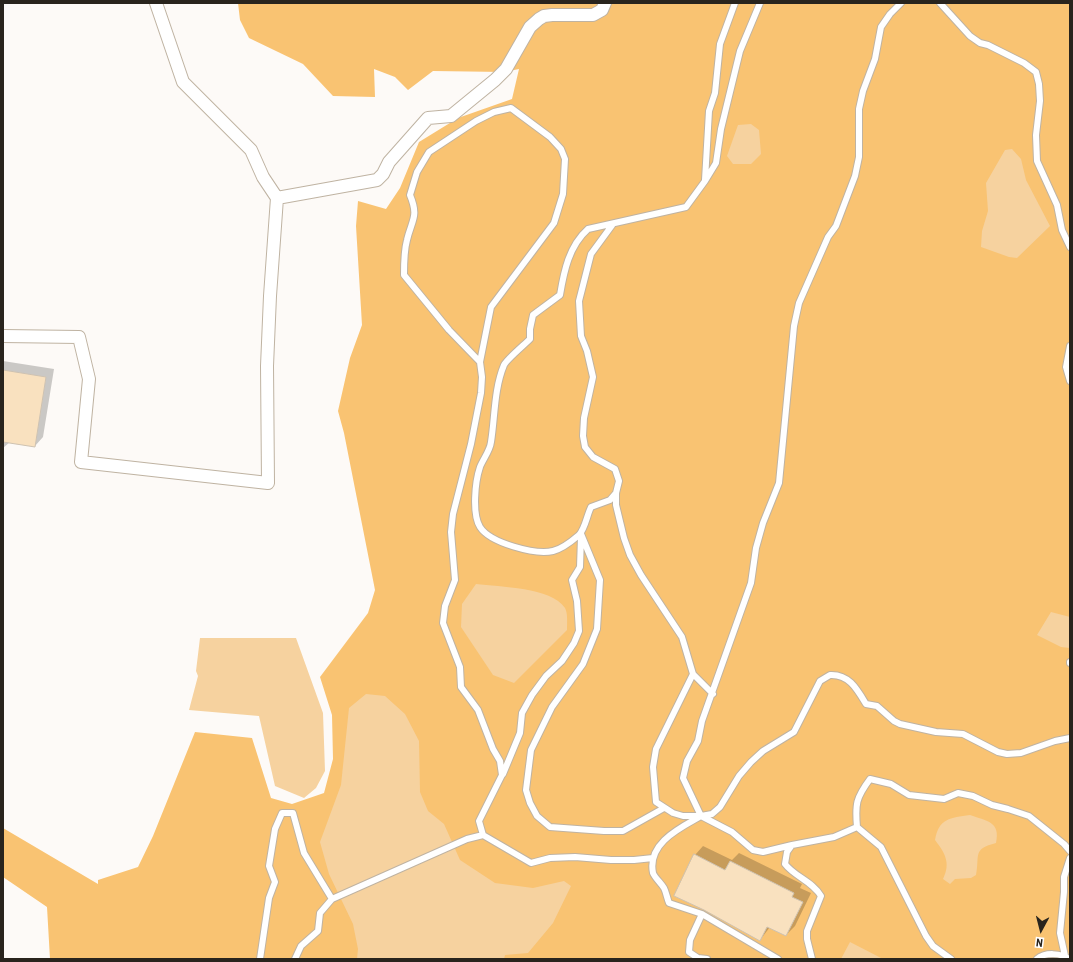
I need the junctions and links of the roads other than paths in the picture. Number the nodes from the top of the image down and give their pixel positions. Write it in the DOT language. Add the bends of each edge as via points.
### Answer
graph roads {
  1 [pos="156,3"];
  2 [pos="605,3"];
  3 [pos="735,3"];
  4 [pos="760,3"];
  5 [pos="901,3"];
  6 [pos="940,3"];
  7 [pos="705,181"];
  8 [pos="277,198"];
  9 [pos="613,224"];
  10 [pos="1070,228"];
  11 [pos="1062,230"];
  12 [pos="1070,247"];
  13 [pos="3,336"];
  14 [pos="1070,346"];
  15 [pos="480,362"];
  16 [pos="1070,381"];
  17 [pos="616,493"];
  18 [pos="581,534"];
  19 [pos="693,674"];
  20 [pos="713,694"];
  21 [pos="1070,738"];
  22 [pos="502,775"];
  23 [pos="664,808"];
  24 [pos="701,816"];
  25 [pos="857,828"];
  26 [pos="483,835"];
  27 [pos="792,845"];
  28 [pos="1070,851"];
  29 [pos="652,858"];
  30 [pos="1070,858"];
  31 [pos="332,899"];
  32 [pos="701,914"];
  33 [pos="1067,957"];
  34 [pos="260,959"];
  35 [pos="295,959"];
  36 [pos="707,959"];
  37 [pos="778,959"];
  38 [pos="812,959"];
  39 [pos="951,959"];
  40 [pos="1037,959"];
  1 -- 8 [label="street" via="183,82 251,150 263,177"];
  2 -- 8 [label="street" via="602,10 593,15 544,16 534,23 499,77 451,116 428,118 389,162 377,180"];
  3 -- 7 [label="lane" via="720,44 715,92 709,111"];
  4 -- 7 [label="lane" via="740,50 721,129 716,163"];
  5 -- 20 [label="lane" via="881,27 875,59 863,91 859,109 859,157 855,176 836,226 828,237 799,303 794,326 779,483 763,523 751,583"];
  6 -- 11 [label="lane" via="970,36 1024,63 1036,72 1040,101 1036,136 1037,161 1057,205"];
  7 -- 9 [label="lane" via="686,207"];
  8 -- 13 [label="street" via="267,366 268,483 80,462 89,379 79,337"];
  9 -- 17 [label="lane" via="591,254 579,301 581,336 593,377 585,410 585,447 593,457 615,469 618,481"];
  9 -- 18 [label="lane" via="588,229 578,238 567,263 560,295 533,315 530,339 505,362 497,392 491,444 475,485 476,515 480,527 488,536 514,547 553,551"];
  10 -- 11 [label="lane"];
  11 -- 12 [label="lane"];
  14 -- 16 [label="lane" via="1066,367"];
  15 -- 15 [label="lane" via="404,276 406,241 416,208 410,195 417,172 429,152 476,121 494,112 511,108 550,137 561,149 565,158 563,194 554,223 491,307"];
  15 -- 22 [label="lane" via="481,393 451,532 455,580 445,606 443,623 460,667 461,687 478,710 500,762"];
  17 -- 18 [label="lane" via="610,500 590,507"];
  17 -- 19 [label="lane" via="616,505 630,555 682,637"];
  18 -- 22 [label="lane" via="580,567 572,580 577,601 579,631 562,661 546,676 522,713 520,733"];
  18 -- 23 [label="lane" via="600,580 598,629 583,664 552,707 531,750 526,790 537,816 550,827 623,831"];
  19 -- 20 [label="lane"];
  19 -- 23 [label="lane" via="656,749 656,802"];
  20 -- 24 [label="lane" via="683,778"];
  21 -- 24 [label="lane" via="1021,753 998,752 963,734 936,732 894,721 877,706 866,704 845,676 830,675 820,681 794,732 763,751 739,776 720,807 712,814"];
  22 -- 26 [label="lane" via="479,820"];
  23 -- 24 [label="lane" via="673,813"];
  24 -- 27 [label="lane" via="732,832 753,850 763,852"];
  24 -- 29 [label="lane" via="674,830"];
  25 -- 27 [label="lane" via="834,837"];
  25 -- 28 [label="lane" via="855,806 870,779 891,784 910,795 944,799 958,793 973,796 992,805 1029,816 1052,833"];
  25 -- 39 [label="lane" via="881,847 926,936 933,946"];
  26 -- 29 [label="lane" via="531,863 550,858 574,857 610,860"];
  26 -- 31 [label="lane" via="467,839"];
  27 -- 38 [label="lane" via="787,852 785,864 816,888 821,896 807,931"];
  29 -- 32 [label="lane" via="654,874 663,887 669,903"];
  30 -- 33 [label="lane" via="1064,877 1060,933"];
  31 -- 34 [label="lane" via="304,853 293,813 282,813 275,829 269,866 275,882 269,898"];
  31 -- 35 [label="lane" via="320,913 318,931 301,946"];
  32 -- 36 [label="lane" via="690,940 690,952 698,958"];
  32 -- 37 [label="lane"];
  33 -- 40 [label="lane" via="1048,954"];
}
